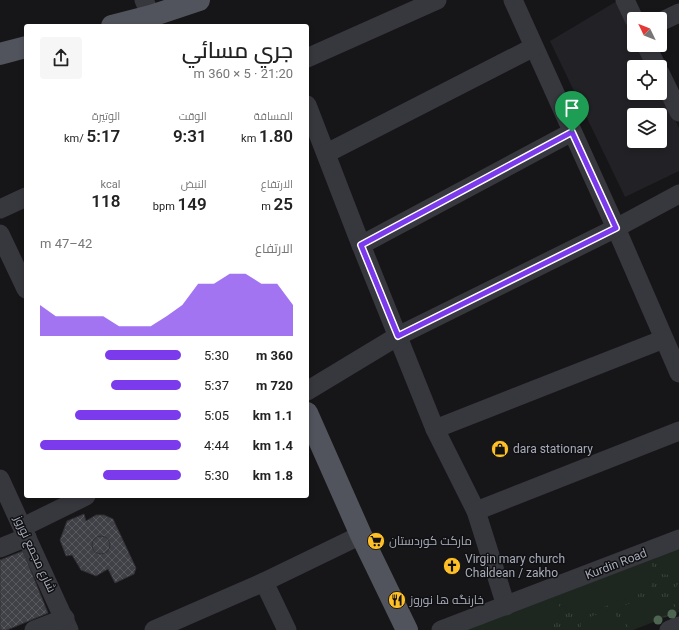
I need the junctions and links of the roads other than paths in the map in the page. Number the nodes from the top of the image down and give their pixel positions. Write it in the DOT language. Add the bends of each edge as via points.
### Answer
graph roads {
  1 [pos="199,0"];
  2 [pos="437,0"];
  3 [pos="513,0"];
  4 [pos="625,0"];
  5 [pos="631,12"];
  6 [pos="679,13"];
  7 [pos="150,14"];
  8 [pos="667,19"];
  9 [pos="118,24"];
  10 [pos="534,47"];
  11 [pos="24,48"];
  12 [pos="0,54"];
  13 [pos="309,57"];
  14 [pos="667,85"];
  15 [pos="677,101"];
  16 [pos="309,110"];
  17 [pos="572,132"];
  18 [pos="327,153"];
  19 [pos="679,194"];
  20 [pos="24,198"];
  21 [pos="1,207"];
  22 [pos="616,228"];
  23 [pos="0,234"];
  24 [pos="361,245"];
  25 [pos="24,285"];
  26 [pos="398,336"];
  27 [pos="664,339"];
  28 [pos="679,373"];
  29 [pos="309,390"];
  30 [pos="309,418"];
  31 [pos="435,429"];
  32 [pos="679,431"];
  33 [pos="0,479"];
  34 [pos="83,498"];
  35 [pos="476,511"];
  36 [pos="25,532"];
  37 [pos="361,535"];
  38 [pos="679,539"];
  39 [pos="0,548"];
  40 [pos="264,582"];
  41 [pos="506,606"];
  42 [pos="67,624"];
  43 [pos="679,626"];
  44 [pos="34,630"];
  45 [pos="154,630"];
  46 [pos="286,630"];
  47 [pos="407,630"];
  48 [pos="441,630"];
  49 [pos="669,630"];
  1 -- 7 [label="main road"];
  2 -- 13 [label="street"];
  3 -- 10 [label="street"];
  4 -- 5 [label="street"];
  6 -- 8 [label="street"];
  7 -- 9 [label="main road"];
  10 -- 17 [label="street"];
  10 -- 18 [label="street"];
  11 -- 12 [label="main road"];
  14 -- 15 [label="street"];
  16 -- 18 [label="street"];
  17 -- 22 [label="street"];
  17 -- 24 [label="street"];
  18 -- 24 [label="street"];
  19 -- 22 [label="street"];
  20 -- 21 [label="street"];
  22 -- 26 [label="street"];
  22 -- 27 [label="street"];
  23 -- 25 [label="street"];
  24 -- 26 [label="street"];
  26 -- 29 [label="street"];
  26 -- 31 [label="street"];
  27 -- 28 [label="street"];
  27 -- 31 [label="street"];
  30 -- 37 [label="main road"];
  31 -- 35 [label="street"];
  32 -- 35 [label="street"];
  33 -- 36 [label="street, شارع مجمع نوروز"];
  34 -- 36 [label="street"];
  35 -- 41 [label="street"];
  36 -- 39 [label="street"];
  36 -- 42 [label="street, شارع مجمع نوروز"];
  37 -- 40 [label="street"];
  37 -- 47 [label="main road"];
  38 -- 41 [label="street, Kurdin Road"];
  40 -- 45 [label="street"];
  40 -- 46 [label="street"];
  41 -- 48 [label="street, Kurdin Road"];
  42 -- 44 [label="street"];
  43 -- 49 [label="street"];
}
